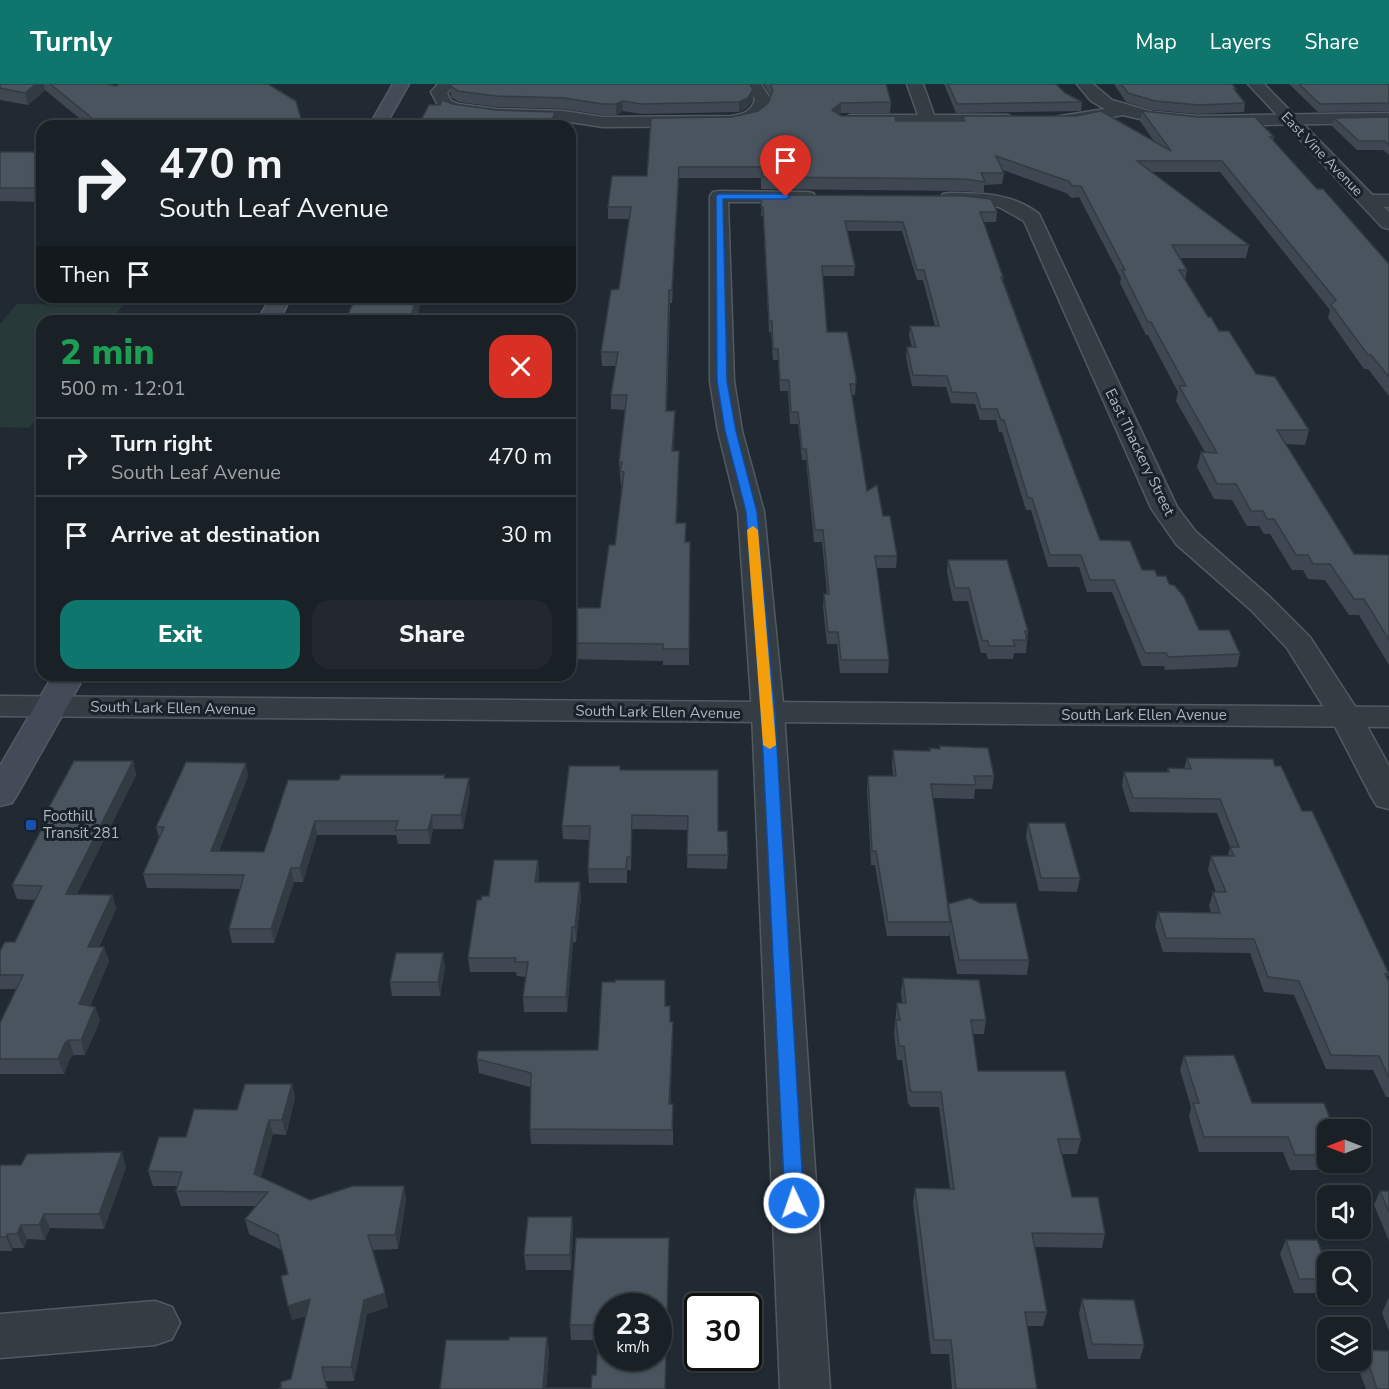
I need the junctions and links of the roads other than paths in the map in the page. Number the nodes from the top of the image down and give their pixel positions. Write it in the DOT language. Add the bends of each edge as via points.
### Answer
graph roads {
  1 [pos="401,84"];
  2 [pos="447,84"];
  3 [pos="751,84"];
  4 [pos="915,84"];
  5 [pos="1085,84"];
  6 [pos="1256,84"];
  7 [pos="1123,110"];
  8 [pos="1289,118"];
  9 [pos="1389,118"];
  10 [pos="380,120"];
  11 [pos="842,120"];
  12 [pos="928,120"];
  13 [pos="1023,120"];
  14 [pos="1047,120"];
  15 [pos="824,197"];
  16 [pos="928,198"];
  17 [pos="1368,201"];
  18 [pos="1389,201"];
  19 [pos="1389,223"];
  20 [pos="66,681"];
  21 [pos="0,706"];
  22 [pos="51,706"];
  23 [pos="768,713"];
  24 [pos="1346,717"];
  25 [pos="1389,717"];
  26 [pos="0,795"];
  27 [pos="1389,798"];
  28 [pos="156,1323"];
  29 [pos="0,1336"];
  30 [pos="805,1389"];
  1 -- 10 [label="main road"];
  2 -- 3 [label="street" via="439,92 444,104 454,108 626,123 731,121 750,117 760,110 763,100"];
  4 -- 12 [label="street"];
  5 -- 7 [label="street" via="1102,102"];
  6 -- 8 [label="street, East Vine Avenue"];
  7 -- 8 [label="street" via="1197,121"];
  7 -- 14 [label="street"];
  8 -- 9 [label="street"];
  8 -- 17 [label="street, East Vine Avenue"];
  11 -- 12 [label="street"];
  12 -- 13 [label="street"];
  15 -- 23 [label="street" via="719,196 722,381 751,512"];
  16 -- 24 [label="street, East Thackery Street" via="1007,203 1032,218 1164,508 1186,538 1299,643"];
  17 -- 18 [label="street"];
  17 -- 19 [label="street, East Vine Avenue"];
  20 -- 22 [label="main road"];
  21 -- 22 [label="street, South Lark Ellen Avenue"];
  22 -- 23 [label="street, South Lark Ellen Avenue"];
  22 -- 26 [label="main road"];
  23 -- 24 [label="street, South Lark Ellen Avenue"];
  23 -- 30 [label="street"];
  24 -- 25 [label="street, South Lark Ellen Avenue"];
  24 -- 27 [label="street, East Thackery Street"];
  28 -- 29 [label="street"];
}
